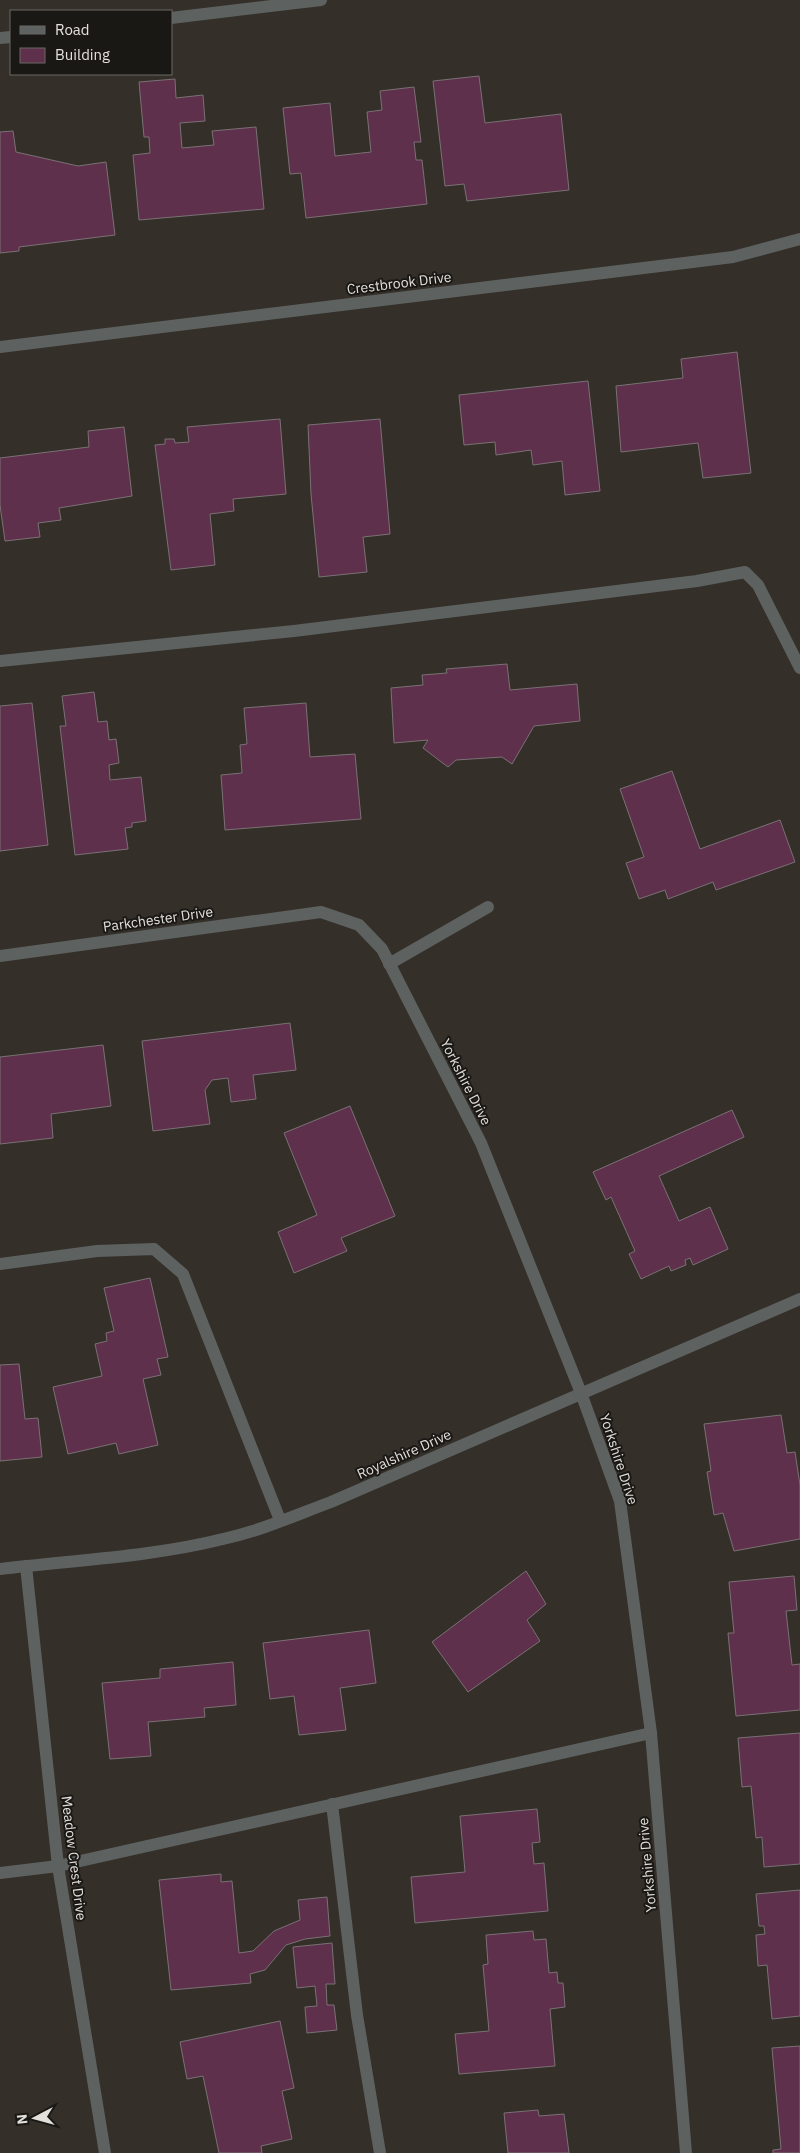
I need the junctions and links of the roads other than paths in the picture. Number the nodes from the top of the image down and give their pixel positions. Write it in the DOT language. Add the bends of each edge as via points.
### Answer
graph roads {
  1 [pos="321,0"];
  2 [pos="172,18"];
  3 [pos="800,239"];
  4 [pos="0,347"];
  5 [pos="0,661"];
  6 [pos="800,668"];
  7 [pos="488,908"];
  8 [pos="321,912"];
  9 [pos="0,956"];
  10 [pos="389,964"];
  11 [pos="0,1264"];
  12 [pos="800,1299"];
  13 [pos="581,1392"];
  14 [pos="280,1520"];
  15 [pos="26,1566"];
  16 [pos="0,1569"];
  17 [pos="651,1733"];
  18 [pos="332,1804"];
  19 [pos="58,1866"];
  20 [pos="0,1873"];
  21 [pos="105,2153"];
  22 [pos="380,2153"];
  23 [pos="686,2153"];
  1 -- 2 [label="street"];
  3 -- 4 [label="street, Crestbrook Drive" via="733,257"];
  5 -- 6 [label="street" via="294,631 697,581 745,572 758,585"];
  7 -- 10 [label="street"];
  8 -- 9 [label="street, Parkchester Drive"];
  8 -- 10 [label="street, Yorkshire Drive" via="359,925 382,949"];
  10 -- 13 [label="street, Yorkshire Drive" via="481,1143"];
  11 -- 14 [label="street" via="97,1251 154,1249 183,1274"];
  12 -- 13 [label="street, Royalshire Drive"];
  13 -- 14 [label="street, Royalshire Drive" via="332,1502"];
  13 -- 17 [label="street, Yorkshire Drive" via="620,1502"];
  14 -- 15 [label="street, Royalshire Drive" via="225,1539 180,1548"];
  15 -- 16 [label="street, Royalshire Drive"];
  15 -- 19 [label="street, Meadow Crest Drive"];
  17 -- 18 [label="street"];
  17 -- 23 [label="street, Yorkshire Drive"];
  18 -- 19 [label="street"];
  18 -- 22 [label="street" via="357,2015"];
  19 -- 20 [label="street"];
  19 -- 21 [label="street, Meadow Crest Drive"];
}
